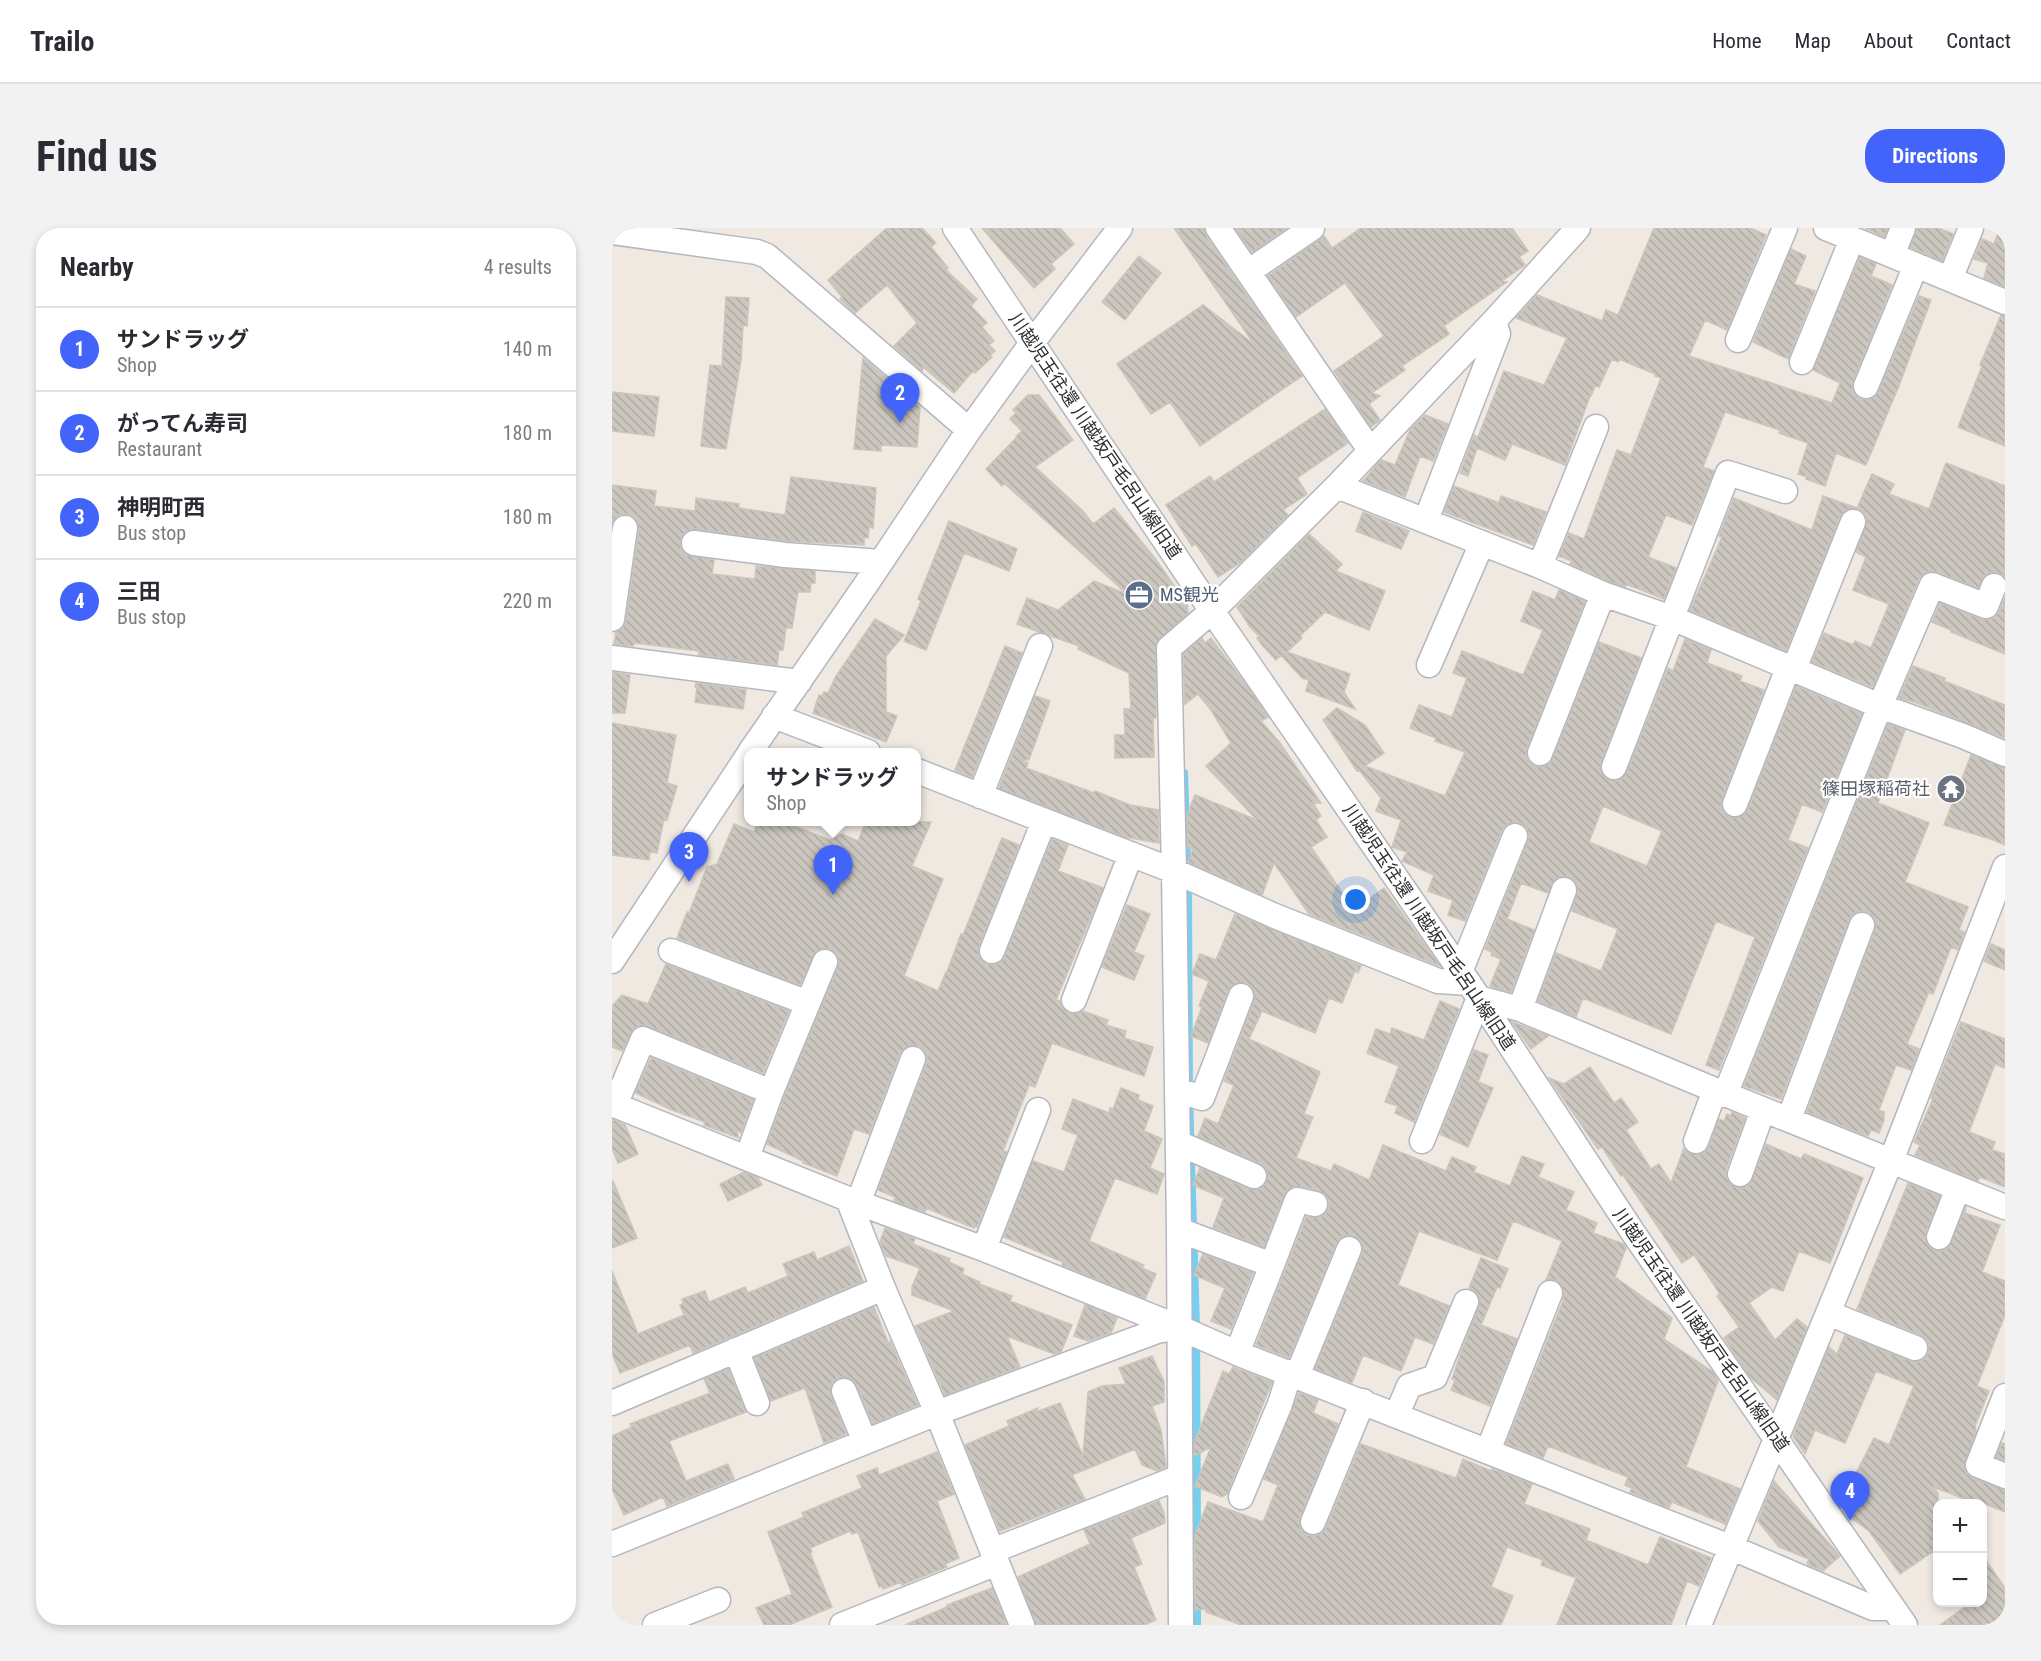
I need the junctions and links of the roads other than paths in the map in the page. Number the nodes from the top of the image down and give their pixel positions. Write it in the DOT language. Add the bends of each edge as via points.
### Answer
graph roads {
  1 [pos="955,228"];
  2 [pos="1120,228"];
  3 [pos="1218,228"];
  4 [pos="1312,228"];
  5 [pos="1578,228"];
  6 [pos="1785,228"];
  7 [pos="1826,228"];
  8 [pos="1902,228"];
  9 [pos="1971,228"];
  10 [pos="612,232"];
  11 [pos="1852,239"];
  12 [pos="1892,255"];
  13 [pos="1916,265"];
  14 [pos="1248,272"];
  15 [pos="1950,279"];
  16 [pos="2005,302"];
  17 [pos="1494,321"];
  18 [pos="1738,340"];
  19 [pos="1032,343"];
  20 [pos="1802,362"];
  21 [pos="1866,386"];
  22 [pos="1596,427"];
  23 [pos="969,430"];
  24 [pos="1370,450"];
  25 [pos="1337,486"];
  26 [pos="1785,491"];
  27 [pos="1426,520"];
  28 [pos="1853,522"];
  29 [pos="625,528"];
  30 [pos="694,543"];
  31 [pos="1482,543"];
  32 [pos="881,562"];
  33 [pos="1540,566"];
  34 [pos="1995,586"];
  35 [pos="1603,594"];
  36 [pos="1212,611"];
  37 [pos="1672,618"];
  38 [pos="612,619"];
  39 [pos="1040,646"];
  40 [pos="612,658"];
  41 [pos="1429,665"];
  42 [pos="1791,669"];
  43 [pos="799,682"];
  44 [pos="1880,705"];
  45 [pos="774,716"];
  46 [pos="752,748"];
  47 [pos="855,748"];
  48 [pos="1540,753"];
  49 [pos="2005,754"];
  50 [pos="744,761"];
  51 [pos="1614,767"];
  52 [pos="921,773"];
  53 [pos="980,796"];
  54 [pos="1735,804"];
  55 [pos="1044,821"];
  56 [pos="1515,836"];
  57 [pos="1131,854"];
  58 [pos="2005,867"];
  59 [pos="1174,871"];
  60 [pos="1564,890"];
  61 [pos="1862,925"];
  62 [pos="671,951"];
  63 [pos="992,951"];
  64 [pos="612,961"];
  65 [pos="825,962"];
  66 [pos="1470,984"];
  67 [pos="1241,996"];
  68 [pos="1074,1000"];
  69 [pos="808,1003"];
  70 [pos="1520,1009"];
  71 [pos="913,1059"];
  72 [pos="1177,1090"];
  73 [pos="771,1092"];
  74 [pos="1720,1092"];
  75 [pos="613,1105"];
  76 [pos="1038,1110"];
  77 [pos="1763,1110"];
  78 [pos="1789,1119"];
  79 [pos="1422,1141"];
  80 [pos="1696,1141"];
  81 [pos="1178,1143"];
  82 [pos="747,1158"];
  83 [pos="1891,1161"];
  84 [pos="1740,1174"];
  85 [pos="1254,1176"];
  86 [pos="1958,1188"];
  87 [pos="853,1201"];
  88 [pos="1315,1204"];
  89 [pos="2005,1207"];
  90 [pos="1179,1230"];
  91 [pos="1939,1237"];
  92 [pos="984,1249"];
  93 [pos="1349,1249"];
  94 [pos="1272,1265"];
  95 [pos="883,1288"];
  96 [pos="1550,1293"];
  97 [pos="1466,1302"];
  98 [pos="1828,1313"];
  99 [pos="1178,1327"];
  100 [pos="1915,1348"];
  101 [pos="736,1350"];
  102 [pos="1237,1353"];
  103 [pos="1294,1374"];
  104 [pos="844,1391"];
  105 [pos="2005,1396"];
  106 [pos="1363,1401"];
  107 [pos="612,1403"];
  108 [pos="757,1403"];
  109 [pos="938,1413"];
  110 [pos="1397,1414"];
  111 [pos="1776,1437"];
  112 [pos="866,1442"];
  113 [pos="1488,1451"];
  114 [pos="2005,1476"];
  115 [pos="1180,1477"];
  116 [pos="1241,1497"];
  117 [pos="1313,1522"];
  118 [pos="612,1544"];
  119 [pos="1730,1547"];
  120 [pos="994,1557"];
  121 [pos="718,1600"];
  122 [pos="1899,1617"];
  123 [pos="1188,1622"];
  124 [pos="655,1625"];
  125 [pos="842,1625"];
  126 [pos="1022,1625"];
  127 [pos="1699,1625"];
  1 -- 19 [label="street, 川越児玉往還 川越坂戸毛呂山線旧道"];
  2 -- 19 [label="street"];
  3 -- 14 [label="street"];
  4 -- 14 [label="street"];
  5 -- 17 [label="street"];
  6 -- 18 [label="street"];
  7 -- 11 [label="street"];
  8 -- 12 [label="street"];
  9 -- 15 [label="street"];
  10 -- 23 [label="street" via="767,256"];
  11 -- 12 [label="street"];
  11 -- 20 [label="street"];
  12 -- 13 [label="street"];
  13 -- 15 [label="street"];
  13 -- 21 [label="street"];
  14 -- 24 [label="street"];
  15 -- 16 [label="street"];
  17 -- 24 [label="street"];
  17 -- 27 [label="street" via="1498,334"];
  19 -- 23 [label="street"];
  19 -- 36 [label="street, 川越児玉往還 川越坂戸毛呂山線旧道"];
  22 -- 33 [label="street"];
  23 -- 32 [label="street"];
  24 -- 25 [label="street"];
  25 -- 27 [label="street"];
  25 -- 36 [label="street"];
  26 -- 37 [label="street" via="1728,473"];
  27 -- 31 [label="street"];
  28 -- 42 [label="street"];
  29 -- 38 [label="street"];
  30 -- 32 [label="street"];
  31 -- 33 [label="street"];
  31 -- 41 [label="street"];
  32 -- 43 [label="street"];
  33 -- 35 [label="street"];
  34 -- 44 [label="street" via="1986,606 1932,585"];
  35 -- 37 [label="street"];
  35 -- 48 [label="street"];
  36 -- 59 [label="street" via="1169,648"];
  36 -- 66 [label="street, 川越児玉往還 川越坂戸毛呂山線旧道"];
  37 -- 42 [label="street"];
  37 -- 51 [label="street"];
  39 -- 53 [label="street"];
  40 -- 43 [label="street"];
  42 -- 44 [label="street"];
  42 -- 54 [label="street"];
  43 -- 45 [label="street"];
  44 -- 49 [label="street"];
  44 -- 74 [label="street"];
  45 -- 46 [label="street"];
  45 -- 47 [label="street"];
  50 -- 64 [label="street"];
  52 -- 53 [label="street"];
  53 -- 55 [label="street"];
  55 -- 57 [label="street"];
  55 -- 63 [label="street"];
  56 -- 66 [label="street"];
  57 -- 59 [label="street"];
  57 -- 68 [label="street"];
  58 -- 83 [label="street"];
  59 -- 66 [label="street" via="1438,981"];
  59 -- 72 [label="street"];
  60 -- 70 [label="street"];
  61 -- 78 [label="street"];
  62 -- 69 [label="street"];
  65 -- 69 [label="street"];
  66 -- 70 [label="street"];
  66 -- 79 [label="street"];
  66 -- 111 [label="street, 川越児玉往還 川越坂戸毛呂山線旧道" via="1634,1234"];
  67 -- 72 [label="street" via="1202,1098"];
  69 -- 73 [label="street"];
  70 -- 74 [label="street"];
  71 -- 87 [label="street"];
  72 -- 81 [label="street"];
  73 -- 75 [label="street" via="643,1039"];
  73 -- 82 [label="street"];
  74 -- 77 [label="street"];
  74 -- 80 [label="street"];
  75 -- 82 [label="street"];
  76 -- 92 [label="street"];
  77 -- 78 [label="street"];
  77 -- 84 [label="street"];
  78 -- 83 [label="street"];
  81 -- 85 [label="street"];
  81 -- 90 [label="street"];
  82 -- 87 [label="street"];
  83 -- 86 [label="street"];
  83 -- 98 [label="street"];
  86 -- 89 [label="street"];
  86 -- 91 [label="street"];
  87 -- 92 [label="street"];
  87 -- 95 [label="street"];
  88 -- 94 [label="street" via="1297,1200"];
  90 -- 94 [label="street"];
  90 -- 99 [label="street"];
  92 -- 99 [label="street"];
  93 -- 103 [label="street"];
  94 -- 102 [label="street"];
  95 -- 101 [label="street"];
  95 -- 109 [label="street"];
  96 -- 113 [label="street"];
  97 -- 110 [label="street" via="1435,1377 1408,1386"];
  98 -- 100 [label="street"];
  98 -- 111 [label="street"];
  99 -- 102 [label="street"];
  99 -- 109 [label="street"];
  99 -- 115 [label="street"];
  101 -- 107 [label="street"];
  101 -- 108 [label="street"];
  102 -- 103 [label="street"];
  103 -- 106 [label="street"];
  103 -- 116 [label="street"];
  104 -- 112 [label="street"];
  105 -- 114 [label="street" via="1978,1465"];
  106 -- 110 [label="street"];
  106 -- 117 [label="street"];
  109 -- 112 [label="street"];
  109 -- 120 [label="street"];
  110 -- 113 [label="street"];
  111 -- 119 [label="street"];
  111 -- 122 [label="street, 川越児玉往還 川越坂戸毛呂山線旧道"];
  112 -- 118 [label="street"];
  113 -- 119 [label="street"];
  115 -- 120 [label="street"];
  115 -- 123 [label="street"];
  119 -- 122 [label="street"];
  119 -- 127 [label="street"];
  120 -- 125 [label="street"];
  120 -- 126 [label="street"];
  121 -- 124 [label="street"];
}
